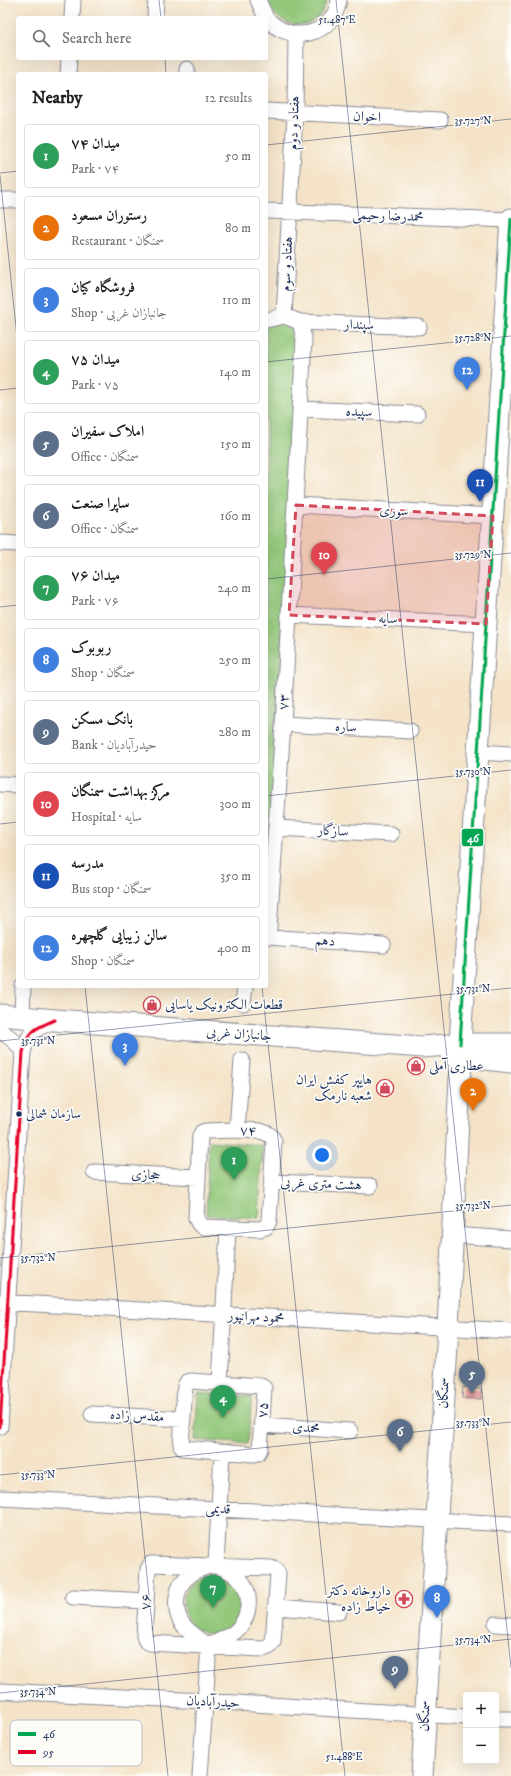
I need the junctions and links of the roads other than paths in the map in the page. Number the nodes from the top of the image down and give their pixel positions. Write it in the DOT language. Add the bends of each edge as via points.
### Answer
graph roads {
  1 [pos="73,0"];
  2 [pos="156,0"];
  3 [pos="258,0"];
  4 [pos="339,0"];
  5 [pos="72,16"];
  6 [pos="155,16"];
  7 [pos="265,16"];
  8 [pos="268,20"];
  9 [pos="296,35"];
  10 [pos="69,60"];
  11 [pos="68,72"];
  12 [pos="268,111"];
  13 [pos="295,113"];
  14 [pos="440,120"];
  15 [pos="0,200"];
  16 [pos="16,200"];
  17 [pos="268,211"];
  18 [pos="289,212"];
  19 [pos="511,220"];
  20 [pos="508,303"];
  21 [pos="284,316"];
  22 [pos="268,319"];
  23 [pos="300,322"];
  24 [pos="419,328"];
  25 [pos="300,409"];
  26 [pos="417,414"];
  27 [pos="296,505"];
  28 [pos="493,516"];
  29 [pos="0,543"];
  30 [pos="16,544"];
  31 [pos="289,615"];
  32 [pos="486,624"];
  33 [pos="283,724"];
  34 [pos="410,731"];
  35 [pos="478,752"];
  36 [pos="511,754"];
  37 [pos="0,784"];
  38 [pos="16,785"];
  39 [pos="276,828"];
  40 [pos="391,834"];
  41 [pos="268,929"];
  42 [pos="268,937"];
  43 [pos="383,945"];
  44 [pos="23,988"];
  45 [pos="245,988"];
  46 [pos="243,1003"];
  47 [pos="0,1014"];
  48 [pos="22,1016"];
  49 [pos="55,1020"];
  50 [pos="0,1028"];
  51 [pos="0,1031"];
  52 [pos="511,1044"];
  53 [pos="460,1051"];
  54 [pos="23,1052"];
  55 [pos="242,1060"];
  56 [pos="511,1062"];
  57 [pos="237,1130"];
  58 [pos="94,1172"];
  59 [pos="198,1177"];
  60 [pos="272,1182"];
  61 [pos="370,1186"];
  62 [pos="228,1229"];
  63 [pos="452,1235"];
  64 [pos="511,1239"];
  65 [pos="3,1303"];
  66 [pos="225,1315"];
  67 [pos="448,1328"];
  68 [pos="511,1331"];
  69 [pos="220,1383"];
  70 [pos="92,1414"];
  71 [pos="183,1419"];
  72 [pos="262,1425"];
  73 [pos="0,1427"];
  74 [pos="350,1431"];
  75 [pos="222,1452"];
  76 [pos="0,1498"];
  77 [pos="218,1509"];
  78 [pos="436,1519"];
  79 [pos="511,1524"];
  80 [pos="216,1565"];
  81 [pos="73,1597"];
  82 [pos="146,1601"];
  83 [pos="277,1607"];
  84 [pos="339,1612"];
  85 [pos="209,1646"];
  86 [pos="0,1691"];
  87 [pos="204,1701"];
  88 [pos="425,1715"];
  89 [pos="463,1717"];
  90 [pos="499,1719"];
  91 [pos="511,1719"];
  92 [pos="200,1776"];
  93 [pos="422,1776"];
  1 -- 5 [label="street"];
  2 -- 6 [label="street"];
  3 -- 7 [label="street"];
  4 -- 9 [label="street" via="331,19 322,28 310,34"];
  8 -- 9 [label="street" via="283,32"];
  9 -- 13 [label="street, هفتاد و دوم"];
  10 -- 11 [label="street"];
  12 -- 13 [label="street, اخوان"];
  13 -- 14 [label="street, اخوان"];
  13 -- 18 [label="street, هفتاد و دوم"];
  15 -- 16 [label="street"];
  17 -- 18 [label="street, محمدرضا رحیمی"];
  18 -- 19 [label="street, محمدرضا رحیمی"];
  18 -- 21 [label="street, هفتاد و سوم"];
  19 -- 20 [label="main road, سمنگان"];
  20 -- 28 [label="main road, سمنگان"];
  21 -- 22 [label="street"];
  21 -- 23 [label="street, سپندار"];
  23 -- 24 [label="street, سپندار"];
  23 -- 25 [label="street, ۷۳" via="304,339"];
  25 -- 26 [label="street, سپیده"];
  25 -- 27 [label="street, ۷۳"];
  27 -- 28 [label="street, سوری"];
  27 -- 31 [label="street, ۷۳"];
  28 -- 32 [label="main road, سمنگان"];
  29 -- 30 [label="street"];
  31 -- 32 [label="street, سایه"];
  31 -- 33 [label="street, ۷۳"];
  32 -- 35 [label="main road, سمنگان"];
  33 -- 34 [label="street, ساره"];
  33 -- 39 [label="street, ۷۳"];
  35 -- 36 [label="street"];
  35 -- 53 [label="main road, سمنگان"];
  37 -- 38 [label="street"];
  39 -- 40 [label="street, سازگار"];
  39 -- 41 [label="street, ۷۳"];
  42 -- 43 [label="street, دهم"];
  44 -- 48 [label="street"];
  45 -- 46 [label="street"];
  47 -- 48 [label="main road, جانبازان غربی"];
  48 -- 49 [label="main road, جانبازان غربی"];
  48 -- 50 [label="main road" via="20,1023 15,1027"];
  49 -- 53 [label="main road, جانبازان غربی"];
  49 -- 54 [label="street, جانبازان غربی" via="34,1029"];
  51 -- 54 [label="street" via="18,1044"];
  52 -- 53 [label="main road, جانبازان غربی"];
  53 -- 56 [label="main road, جانبازان غربی"];
  53 -- 63 [label="main road, سمنگان"];
  54 -- 65 [label="street"];
  55 -- 57 [label="street"];
  57 -- 59 [label="street, ۷۴" via="202,1132"];
  57 -- 60 [label="street, ۷۴" via="268,1132 272,1135"];
  58 -- 59 [label="street, حجازی"];
  59 -- 62 [label="street, ۷۴" via="196,1218 199,1224 204,1227"];
  60 -- 61 [label="street, هشت متری غربی"];
  60 -- 62 [label="street, ۷۴" via="269,1221 266,1227"];
  62 -- 66 [label="street"];
  63 -- 64 [label="street"];
  63 -- 67 [label="main road, سمنگان"];
  65 -- 66 [label="street, محمود مهرانپور"];
  65 -- 73 [label="street"];
  66 -- 67 [label="street, محمود مهرانپور"];
  66 -- 69 [label="street"];
  67 -- 68 [label="street, محمود مهرانپور"];
  67 -- 78 [label="main road, سمنگان"];
  69 -- 71 [label="street, ۷۵" via="187,1382"];
  69 -- 72 [label="street, ۷۵" via="264,1388"];
  70 -- 71 [label="street, مقدس زاده"];
  71 -- 75 [label="street, ۷۵" via="183,1448"];
  72 -- 74 [label="street, محمدی"];
  72 -- 75 [label="street, ۷۵" via="258,1453"];
  75 -- 77 [label="street"];
  76 -- 77 [label="street, قدیمی"];
  77 -- 78 [label="street, قدیمی"];
  77 -- 80 [label="street"];
  78 -- 79 [label="street, قدیمی"];
  78 -- 88 [label="main road, سمنگان"];
  80 -- 82 [label="street, ۷۶" via="151,1564 148,1569"];
  80 -- 83 [label="street, ۷۶" via="276,1570"];
  80 -- 85 [label="street, ۷۶" via="241,1580 247,1592 249,1606 245,1620 236,1631"];
  80 -- 85 [label="street, ۷۶" via="202,1568 189,1575 180,1586 176,1600 178,1614 184,1627"];
  81 -- 82 [label="street"];
  82 -- 85 [label="street, ۷۶" via="146,1641"];
  83 -- 84 [label="street"];
  83 -- 85 [label="street, ۷۶" via="273,1642 270,1647 263,1649"];
  85 -- 87 [label="street"];
  86 -- 87 [label="street, حیدرآبادیان"];
  87 -- 88 [label="street, حیدرآبادیان"];
  87 -- 92 [label="street"];
  88 -- 89 [label="street, حیدرآبادیان"];
  88 -- 93 [label="main road, سمنگان"];
  90 -- 91 [label="street"];
}
